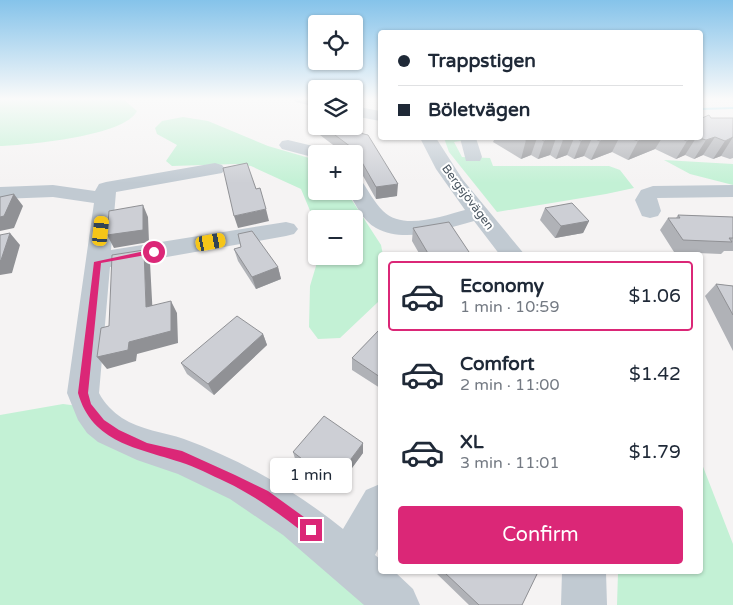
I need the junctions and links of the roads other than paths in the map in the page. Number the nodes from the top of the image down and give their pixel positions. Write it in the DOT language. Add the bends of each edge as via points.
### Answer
graph roads {
  1 [pos="429,140"];
  2 [pos="468,140"];
  3 [pos="288,145"];
  4 [pos="308,150"];
  5 [pos="472,157"];
  6 [pos="215,170"];
  7 [pos="733,191"];
  8 [pos="0,193"];
  9 [pos="105,194"];
  10 [pos="363,198"];
  11 [pos="650,211"];
  12 [pos="479,213"];
  13 [pos="286,229"];
  14 [pos="511,252"];
  15 [pos="98,262"];
  16 [pos="378,508"];
  17 [pos="350,560"];
  18 [pos="584,574"];
  19 [pos="397,605"];
  20 [pos="584,605"];
  1 -- 12 [label="street, Bergsjövägen"];
  2 -- 5 [label="street"];
  3 -- 4 [label="street"];
  6 -- 9 [label="street"];
  7 -- 11 [label="street" via="653,192 646,200"];
  8 -- 9 [label="street" via="58,191"];
  9 -- 15 [label="street"];
  10 -- 12 [label="street" via="376,217 392,226 421,227"];
  12 -- 14 [label="street, Bergsjövägen"];
  13 -- 15 [label="street"];
  15 -- 17 [label="street" via="83,393 87,406 100,423 115,434 147,448 182,457 264,495"];
  16 -- 17 [label="street"];
  17 -- 19 [label="street"];
  18 -- 20 [label="street"];
}
